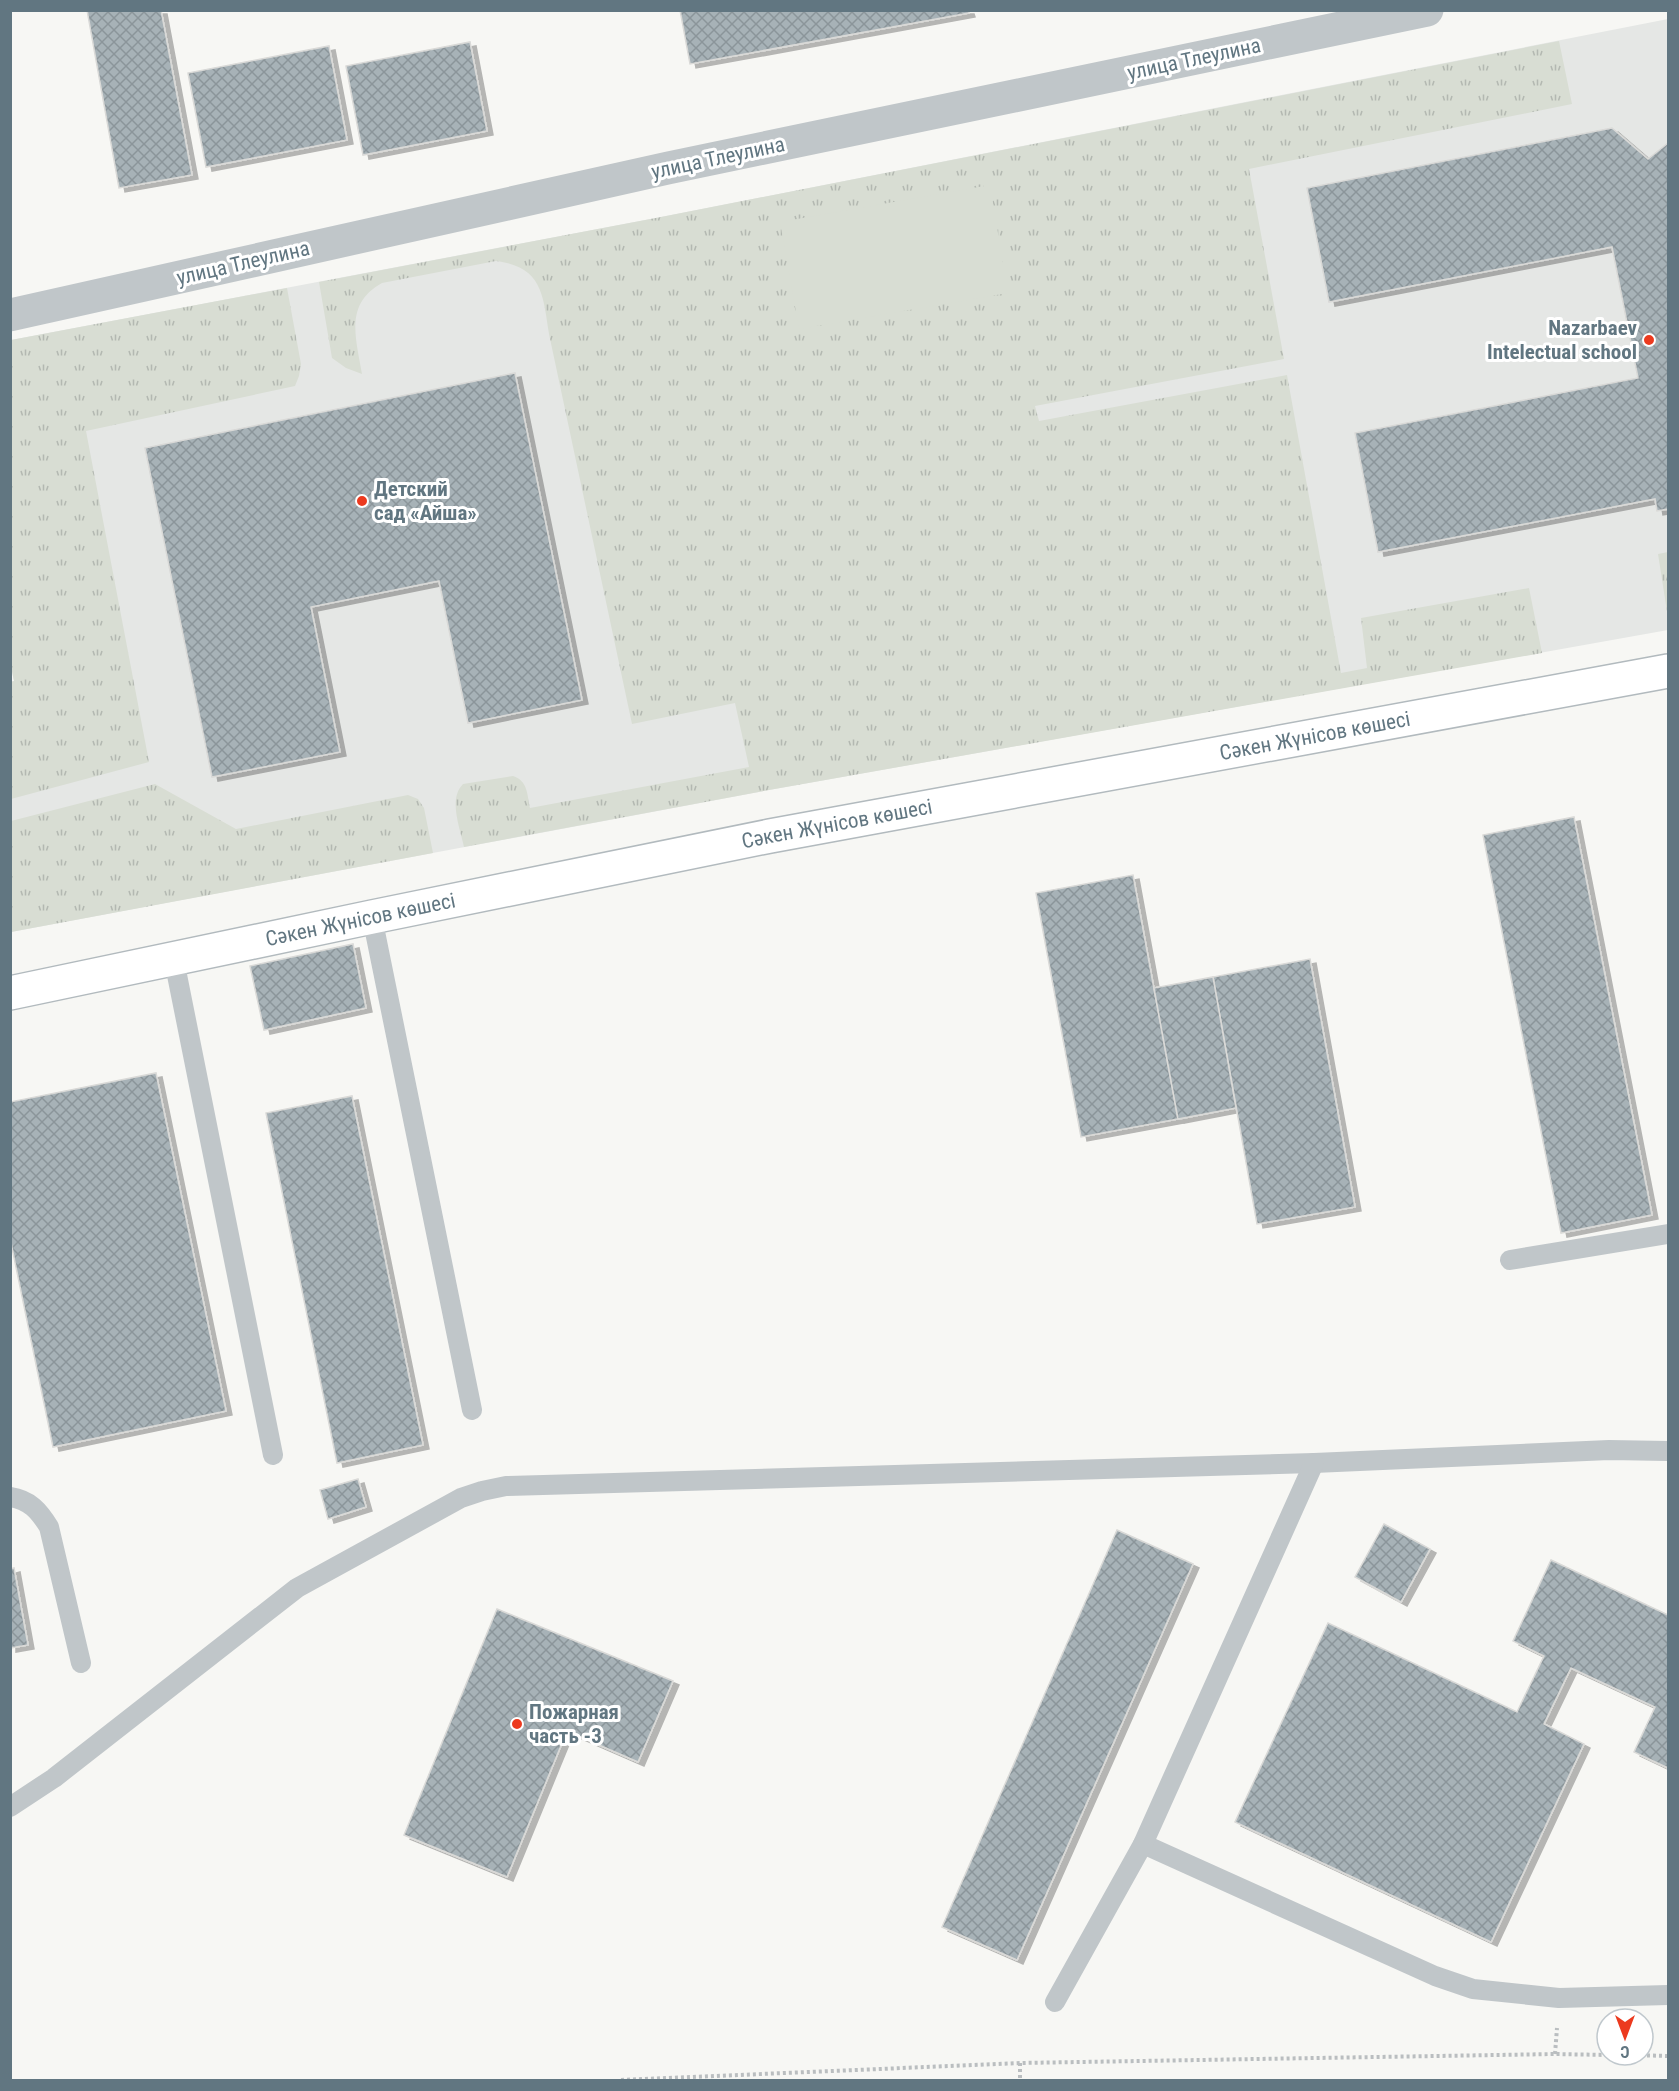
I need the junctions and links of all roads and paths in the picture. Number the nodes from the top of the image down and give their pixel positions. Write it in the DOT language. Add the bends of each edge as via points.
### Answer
graph roads {
  1 [pos="1427,10"];
  2 [pos="10,315"];
  3 [pos="1668,671"];
  4 [pos="372,917"];
  5 [pos="174,960"];
  6 [pos="10,993"];
  7 [pos="1668,1234"];
  8 [pos="1510,1260"];
  9 [pos="472,1410"];
  10 [pos="1668,1451"];
  11 [pos="273,1455"];
  12 [pos="1314,1463"];
  13 [pos="10,1497"];
  14 [pos="81,1663"];
  15 [pos="10,1807"];
  16 [pos="1143,1844"];
  17 [pos="1668,1995"];
  18 [pos="1056,2002"];
  19 [pos="1595,2055"];
  20 [pos="1020,2062"];
  21 [pos="621,2080"];
  22 [pos="1020,2080"];
  1 -- 2 [label="street, улица Тлеулина" via="668,168"];
  3 -- 4 [label="street, Сәкен Жүнісов көшесі" via="770,836"];
  4 -- 5 [label="street, Сәкен Жүнісов көшесі"];
  4 -- 9 [label="lane"];
  5 -- 6 [label="street, Сәкен Жүнісов көшесі"];
  5 -- 11 [label="lane"];
  7 -- 8 [label="lane"];
  10 -- 12 [label="lane"];
  12 -- 15 [label="lane" via="518,1486 482,1491 461,1498 297,1588 54,1778"];
  12 -- 16 [label="lane"];
  13 -- 14 [label="lane" via="28,1501 49,1527"];
  16 -- 17 [label="lane" via="1435,1976 1473,1989 1559,1998"];
  16 -- 18 [label="lane"];
  19 -- 20 [label="path"];
  20 -- 21 [label="path"];
  20 -- 22 [label="path"];
}
